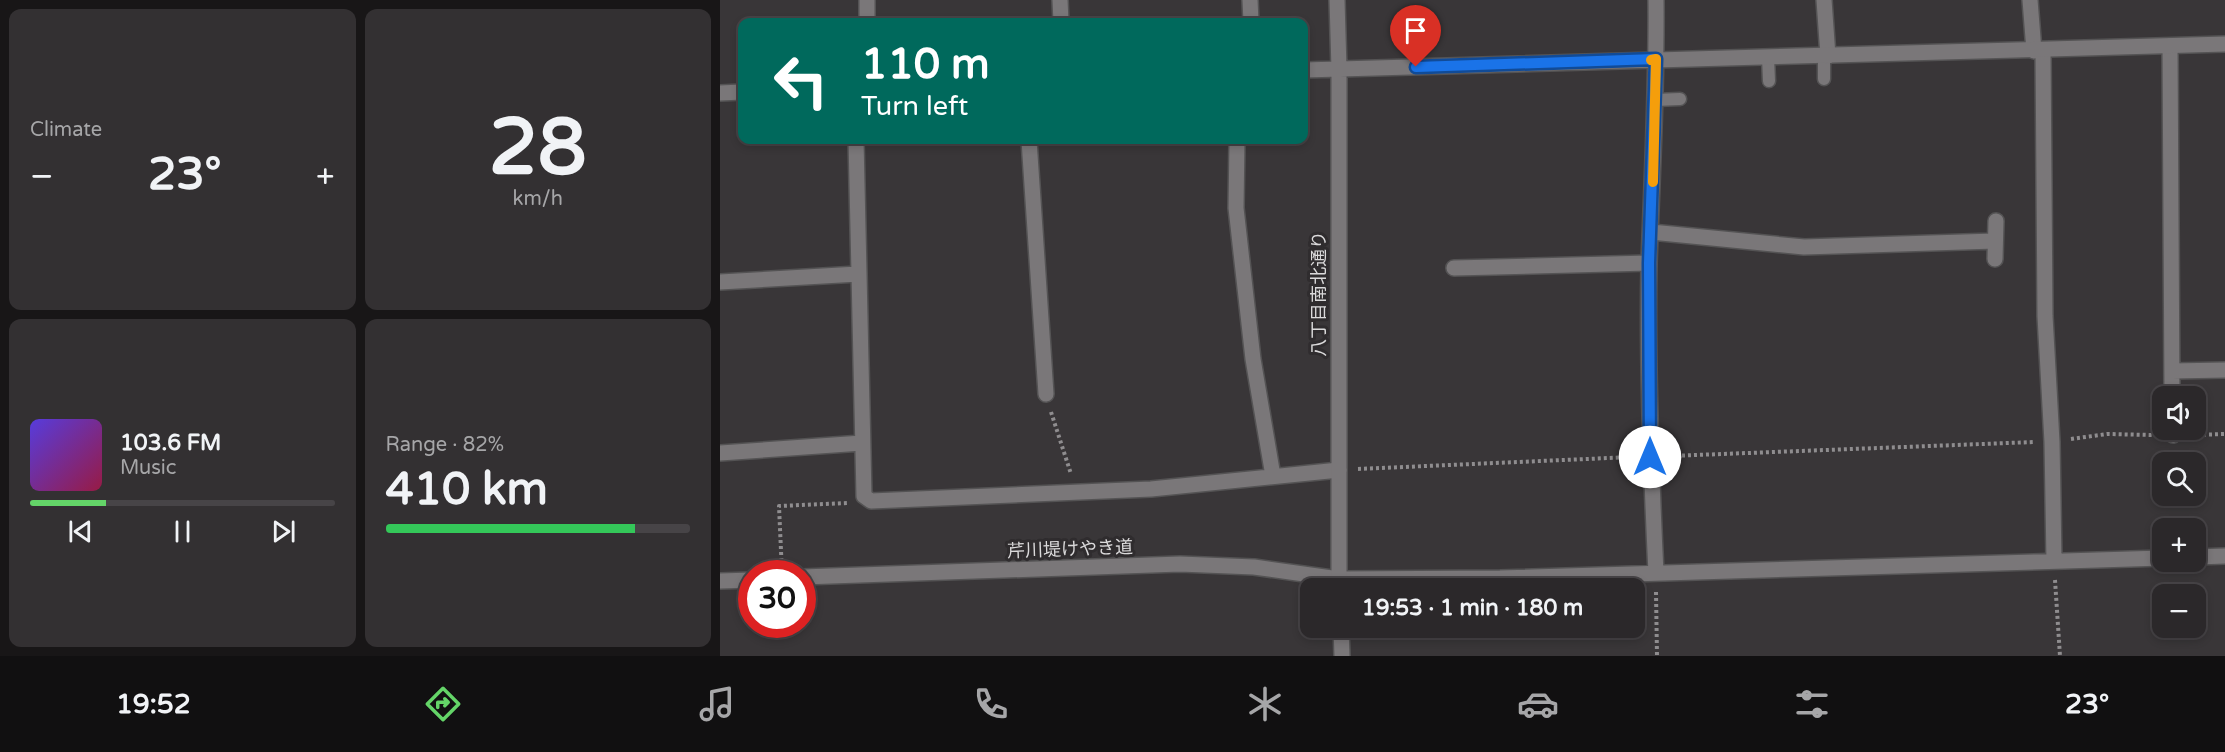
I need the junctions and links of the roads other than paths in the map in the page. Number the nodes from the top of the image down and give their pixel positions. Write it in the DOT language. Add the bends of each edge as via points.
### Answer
graph roads {
  1 [pos="867,0"];
  2 [pos="1060,0"];
  3 [pos="1250,0"];
  4 [pos="1337,0"];
  5 [pos="1656,0"];
  6 [pos="1824,0"];
  7 [pos="2030,0"];
  8 [pos="867,18"];
  9 [pos="1061,18"];
  10 [pos="1251,18"];
  11 [pos="2225,44"];
  12 [pos="2170,46"];
  13 [pos="2038,51"];
  14 [pos="1826,56"];
  15 [pos="1768,57"];
  16 [pos="1656,59"];
  17 [pos="1339,69"];
  18 [pos="1308,70"];
  19 [pos="1824,79"];
  20 [pos="1769,81"];
  21 [pos="738,92"];
  22 [pos="720,93"];
  23 [pos="1680,99"];
  24 [pos="1655,100"];
  25 [pos="856,144"];
  26 [pos="1029,144"];
  27 [pos="1237,144"];
  28 [pos="1996,221"];
  29 [pos="1651,232"];
  30 [pos="1995,242"];
  31 [pos="1995,259"];
  32 [pos="1649,263"];
  33 [pos="1454,268"];
  34 [pos="858,274"];
  35 [pos="720,282"];
  36 [pos="2172,370"];
  37 [pos="2225,370"];
  38 [pos="2172,386"];
  39 [pos="1046,394"];
  40 [pos="862,443"];
  41 [pos="720,453"];
  42 [pos="1339,470"];
  43 [pos="1273,476"];
  44 [pos="2225,556"];
  45 [pos="2206,557"];
  46 [pos="2152,558"];
  47 [pos="2054,561"];
  48 [pos="1656,573"];
  49 [pos="816,577"];
  50 [pos="1309,578"];
  51 [pos="1339,578"];
  52 [pos="1500,578"];
  53 [pos="738,580"];
  54 [pos="720,581"];
  55 [pos="1341,638"];
  56 [pos="1342,656"];
  1 -- 8 [label="street"];
  2 -- 9 [label="street"];
  3 -- 10 [label="street"];
  4 -- 17 [label="street, 八丁目南北通り"];
  5 -- 16 [label="street"];
  6 -- 14 [label="street"];
  7 -- 13 [label="street"];
  11 -- 12 [label="street"];
  12 -- 13 [label="street"];
  12 -- 36 [label="street"];
  13 -- 14 [label="street"];
  13 -- 47 [label="street"];
  14 -- 15 [label="street"];
  14 -- 19 [label="lane"];
  15 -- 16 [label="street"];
  15 -- 20 [label="lane"];
  16 -- 17 [label="street"];
  16 -- 24 [label="street"];
  17 -- 18 [label="street"];
  17 -- 42 [label="street, 八丁目南北通り"];
  21 -- 22 [label="street"];
  23 -- 24 [label="lane"];
  24 -- 29 [label="street"];
  25 -- 34 [label="street"];
  26 -- 39 [label="street"];
  27 -- 43 [label="street" via="1236,208 1253,359"];
  28 -- 30 [label="street"];
  29 -- 30 [label="street" via="1804,247"];
  29 -- 32 [label="street"];
  30 -- 31 [label="street"];
  32 -- 33 [label="street"];
  32 -- 48 [label="street" via="1650,457"];
  34 -- 35 [label="street"];
  34 -- 40 [label="street"];
  36 -- 37 [label="street"];
  36 -- 38 [label="street"];
  40 -- 41 [label="street"];
  40 -- 43 [label="street" via="864,496 871,501 1202,485"];
  42 -- 43 [label="street"];
  42 -- 51 [label="street, 八丁目南北通り"];
  44 -- 45 [label="street"];
  46 -- 47 [label="street, 芹川堤けやき道"];
  47 -- 48 [label="street, 芹川堤けやき道"];
  48 -- 52 [label="street, 芹川堤けやき道"];
  49 -- 50 [label="street, 芹川堤けやき道" via="1180,564 1254,567"];
  53 -- 54 [label="street"];
  55 -- 56 [label="street"];
}
